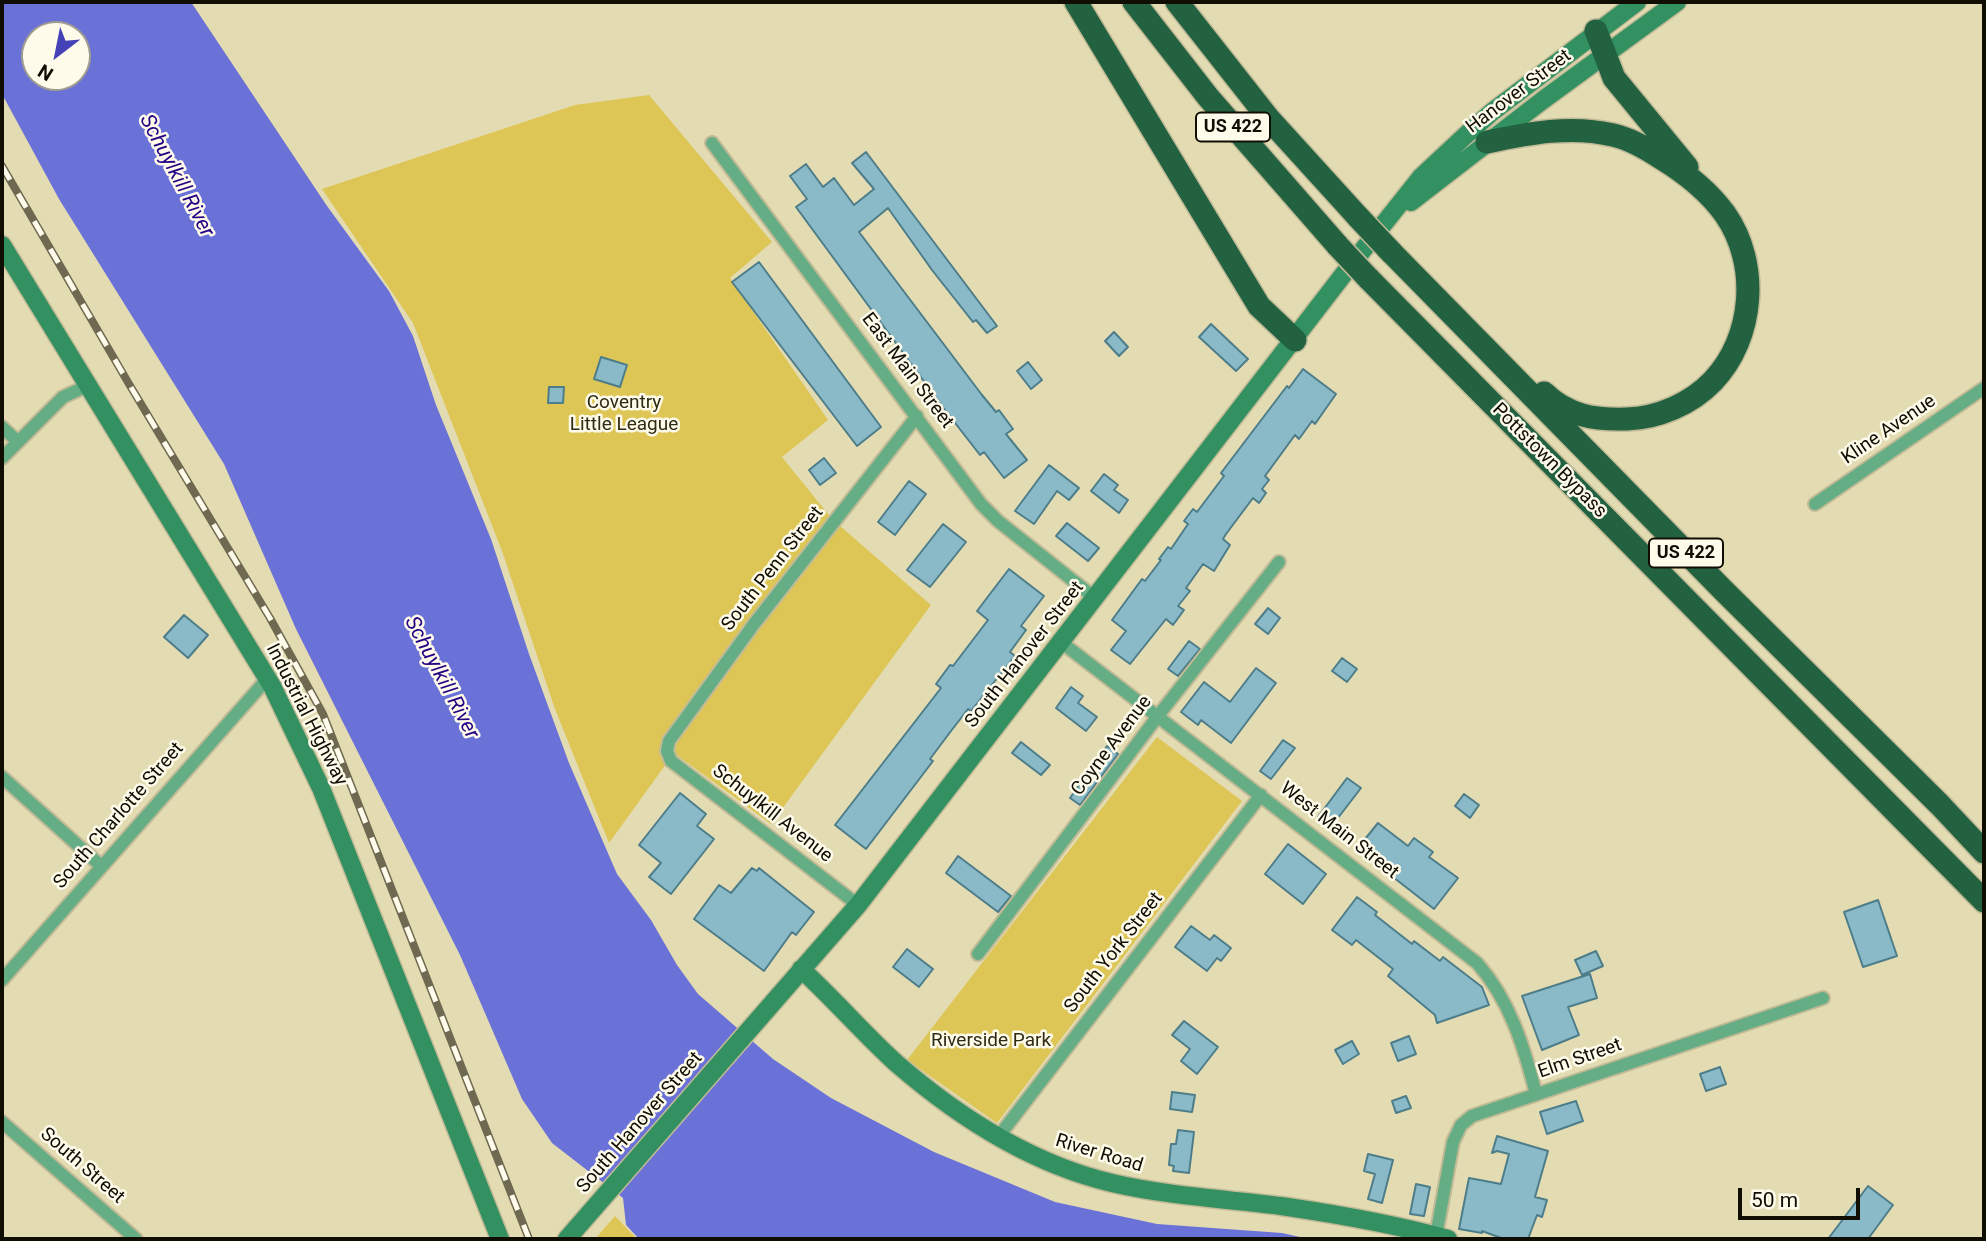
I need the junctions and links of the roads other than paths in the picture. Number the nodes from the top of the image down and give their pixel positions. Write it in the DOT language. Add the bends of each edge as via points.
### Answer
graph roads {
  1 [pos="1076,2"];
  2 [pos="1134,2"];
  3 [pos="1177,2"];
  4 [pos="1637,2"];
  5 [pos="1677,2"];
  6 [pos="1597,31"];
  7 [pos="1605,54"];
  8 [pos="1487,142"];
  9 [pos="712,143"];
  10 [pos="1724,212"];
  11 [pos="1388,219"];
  12 [pos="2,245"];
  13 [pos="1295,340"];
  14 [pos="1501,366"];
  15 [pos="87,386"];
  16 [pos="1984,388"];
  17 [pos="917,416"];
  18 [pos="2,428"];
  19 [pos="17,441"];
  20 [pos="2,458"];
  21 [pos="1815,504"];
  22 [pos="1279,562"];
  23 [pos="1095,598"];
  24 [pos="1061,642"];
  25 [pos="267,679"];
  26 [pos="1159,716"];
  27 [pos="667,751"];
  28 [pos="1892,757"];
  29 [pos="2,777"];
  30 [pos="1261,795"];
  31 [pos="1984,836"];
  32 [pos="1984,852"];
  33 [pos="1944,860"];
  34 [pos="101,866"];
  35 [pos="1984,901"];
  36 [pos="858,905"];
  37 [pos="1984,917"];
  38 [pos="978,954"];
  39 [pos="801,969"];
  40 [pos="2,981"];
  41 [pos="1823,998"];
  42 [pos="1536,1094"];
  43 [pos="2,1122"];
  44 [pos="999,1136"];
  45 [pos="1442,1238"];
  46 [pos="136,1239"];
  47 [pos="500,1239"];
  48 [pos="567,1239"];
  1 -- 13 [label="highway" via="1259,306"];
  2 -- 33 [label="highway, Pottstown Bypass / US 422, bridge" via="1208,97 1368,278"];
  3 -- 14 [label="highway, Pottstown Bypass / US 422, bridge" via="1269,119"];
  4 -- 6 [label="main road, Hanover Street"];
  5 -- 7 [label="main road, Hanover Street"];
  6 -- 7 [label="highway"];
  6 -- 11 [label="main road, Hanover Street" via="1466,135 1421,177"];
  7 -- 8 [label="main road, Hanover Street"];
  7 -- 10 [label="highway" via="1614,78"];
  8 -- 10 [label="highway" via="1567,130 1628,139 1683,172"];
  8 -- 11 [label="main road, Hanover Street"];
  9 -- 17 [label="street, East Main Street"];
  10 -- 14 [label="highway" via="1745,264 1747,311 1735,351 1701,392 1678,406 1639,419 1587,417 1555,403 1522,370"];
  11 -- 13 [label="main road, Hanover Street"];
  12 -- 15 [label="main road, Industrial Highway"];
  13 -- 23 [label="main road, South Hanover Street"];
  14 -- 28 [label="highway, Pottstown Bypass / US 422"];
  15 -- 19 [label="street" via="62,397"];
  15 -- 25 [label="main road, Industrial Highway"];
  16 -- 21 [label="street, Kline Avenue"];
  17 -- 23 [label="street, East Main Street" via="981,504"];
  17 -- 27 [label="street, South Penn Street" via="754,624 669,741"];
  18 -- 19 [label="street"];
  19 -- 20 [label="street"];
  22 -- 26 [label="street, Coyne Avenue"];
  23 -- 24 [label="main road, South Hanover Street"];
  24 -- 26 [label="street, West Main Street"];
  24 -- 36 [label="main road, South Hanover Street"];
  25 -- 34 [label="street, South Charlotte Street"];
  25 -- 47 [label="main road, Industrial Highway" via="321,788"];
  26 -- 30 [label="street, West Main Street"];
  26 -- 38 [label="street, Coyne Avenue"];
  27 -- 36 [label="street, Schuylkill Avenue" via="671,761"];
  28 -- 31 [label="highway"];
  28 -- 32 [label="highway, Pottstown Bypass / US 422"];
  29 -- 34 [label="street"];
  30 -- 42 [label="street, West Main Street" via="1492,979"];
  30 -- 44 [label="street, South York Street"];
  33 -- 35 [label="highway, Pottstown Bypass / US 422"];
  33 -- 37 [label="highway"];
  34 -- 40 [label="street, South Charlotte Street"];
  36 -- 39 [label="main road, South Hanover Street"];
  39 -- 44 [label="main road, River Road" via="895,1062"];
  39 -- 48 [label="main road, South Hanover Street"];
  41 -- 42 [label="street, Elm Street"];
  42 -- 45 [label="street, Elm Street" via="1472,1116 1461,1125 1452,1142"];
  43 -- 46 [label="street, South Street"];
  44 -- 45 [label="main road, River Road" via="1110,1182 1283,1207"];
}
